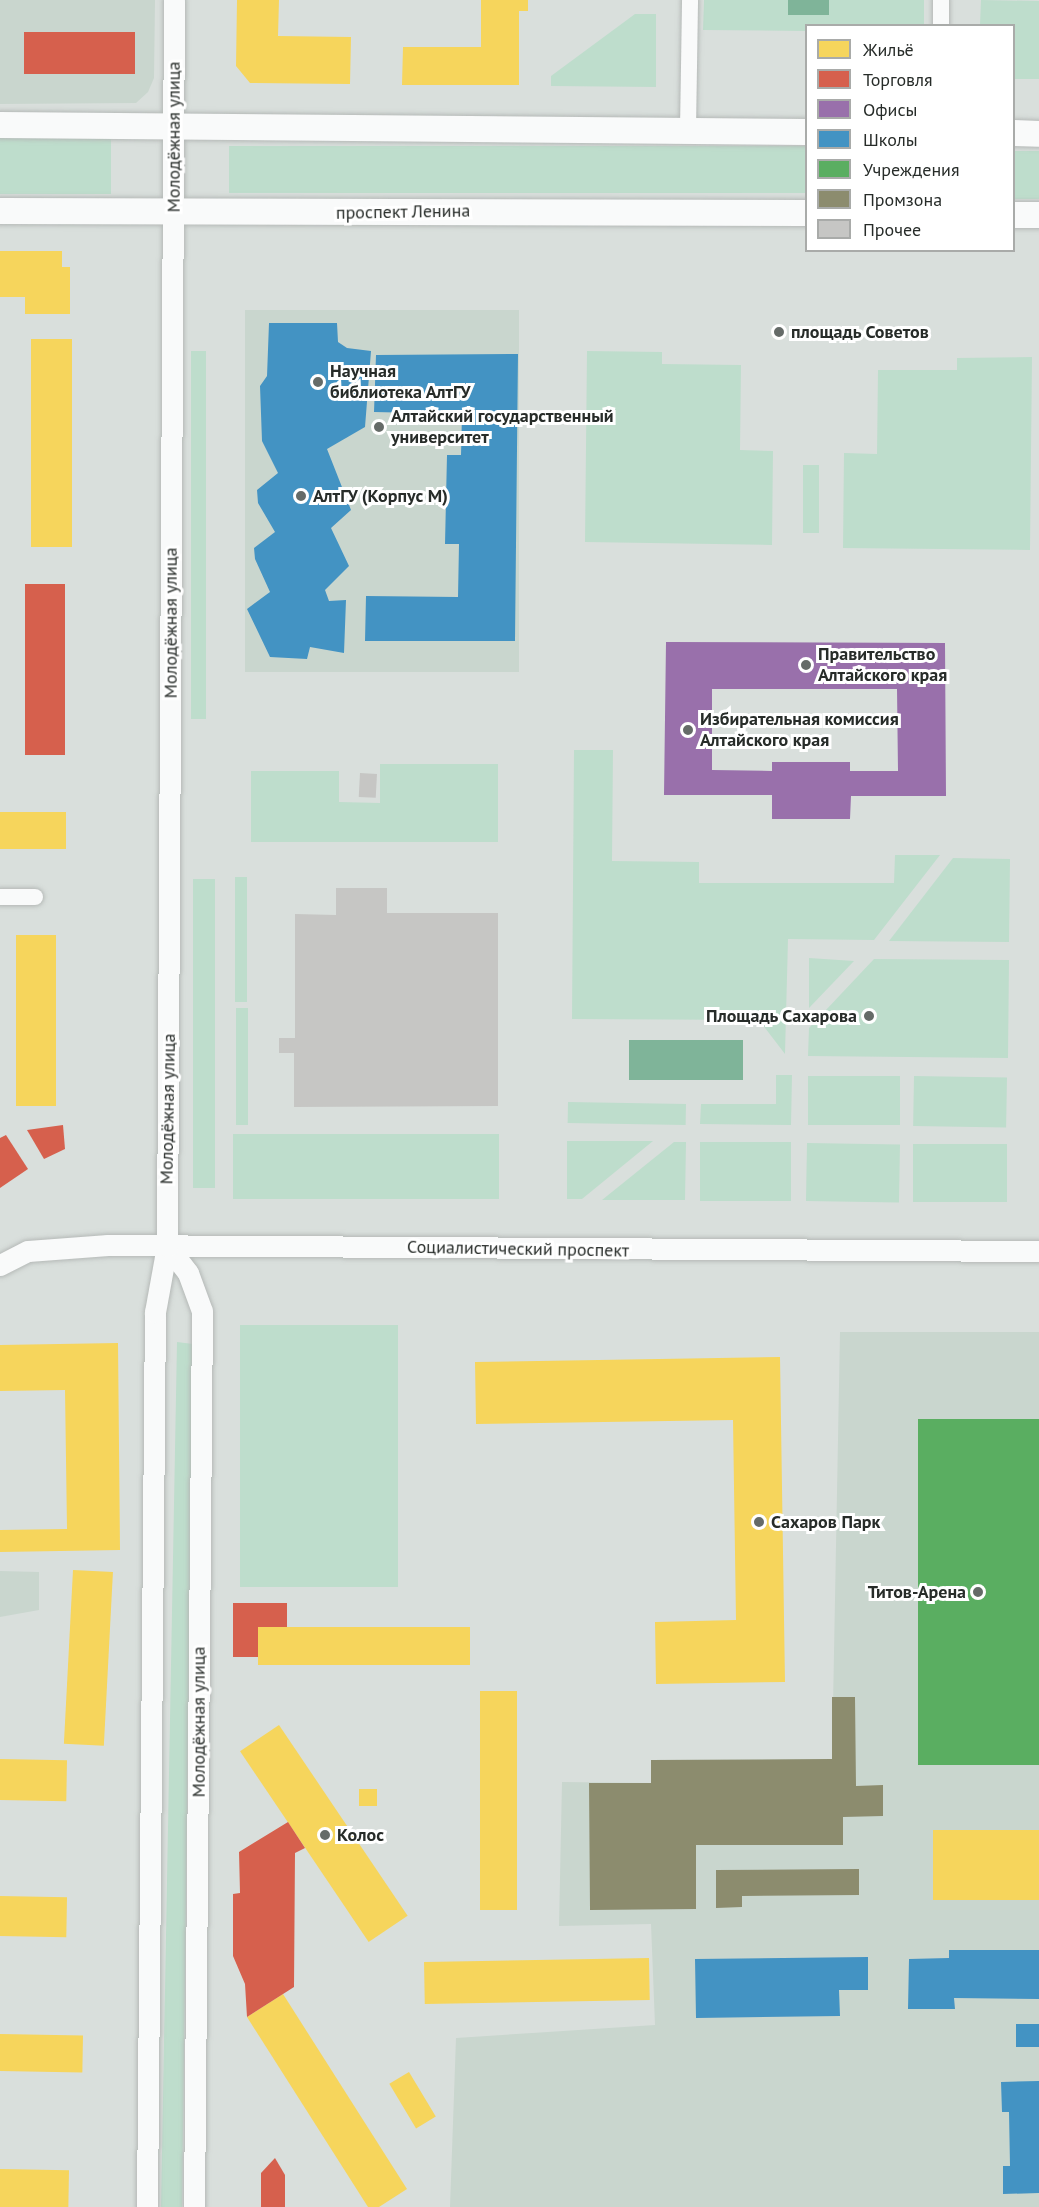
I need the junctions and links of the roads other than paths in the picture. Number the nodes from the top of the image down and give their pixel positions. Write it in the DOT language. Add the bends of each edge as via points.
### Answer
graph roads {
  1 [pos="174,0"];
  2 [pos="690,0"];
  3 [pos="941,0"];
  4 [pos="940,24"];
  5 [pos="0,125"];
  6 [pos="174,126"];
  7 [pos="688,130"];
  8 [pos="805,132"];
  9 [pos="1015,134"];
  10 [pos="1039,134"];
  11 [pos="0,211"];
  12 [pos="174,213"];
  13 [pos="805,213"];
  14 [pos="1015,215"];
  15 [pos="1039,215"];
  16 [pos="0,897"];
  17 [pos="35,897"];
  18 [pos="167,1246"];
  19 [pos="1039,1251"];
  20 [pos="0,1265"];
  21 [pos="147,2207"];
  22 [pos="194,2207"];
  1 -- 6 [label="street, Молодёжная улица"];
  2 -- 7 [label="street"];
  3 -- 4 [label="street"];
  5 -- 6 [label="main road"];
  6 -- 7 [label="main road"];
  6 -- 12 [label="street, Молодёжная улица"];
  7 -- 8 [label="main road"];
  9 -- 10 [label="main road"];
  11 -- 12 [label="main road, проспект Ленина"];
  12 -- 13 [label="main road, проспект Ленина"];
  12 -- 18 [label="street, Молодёжная улица"];
  14 -- 15 [label="main road"];
  16 -- 17 [label="street"];
  18 -- 19 [label="street, Социалистический проспект"];
  18 -- 20 [label="street, Социалистический проспект" via="56,1247 28,1251"];
  18 -- 21 [label="street, Молодёжная улица" via="155,1312"];
  18 -- 22 [label="street, Молодёжная улица" via="188,1273 202,1311"];
}
